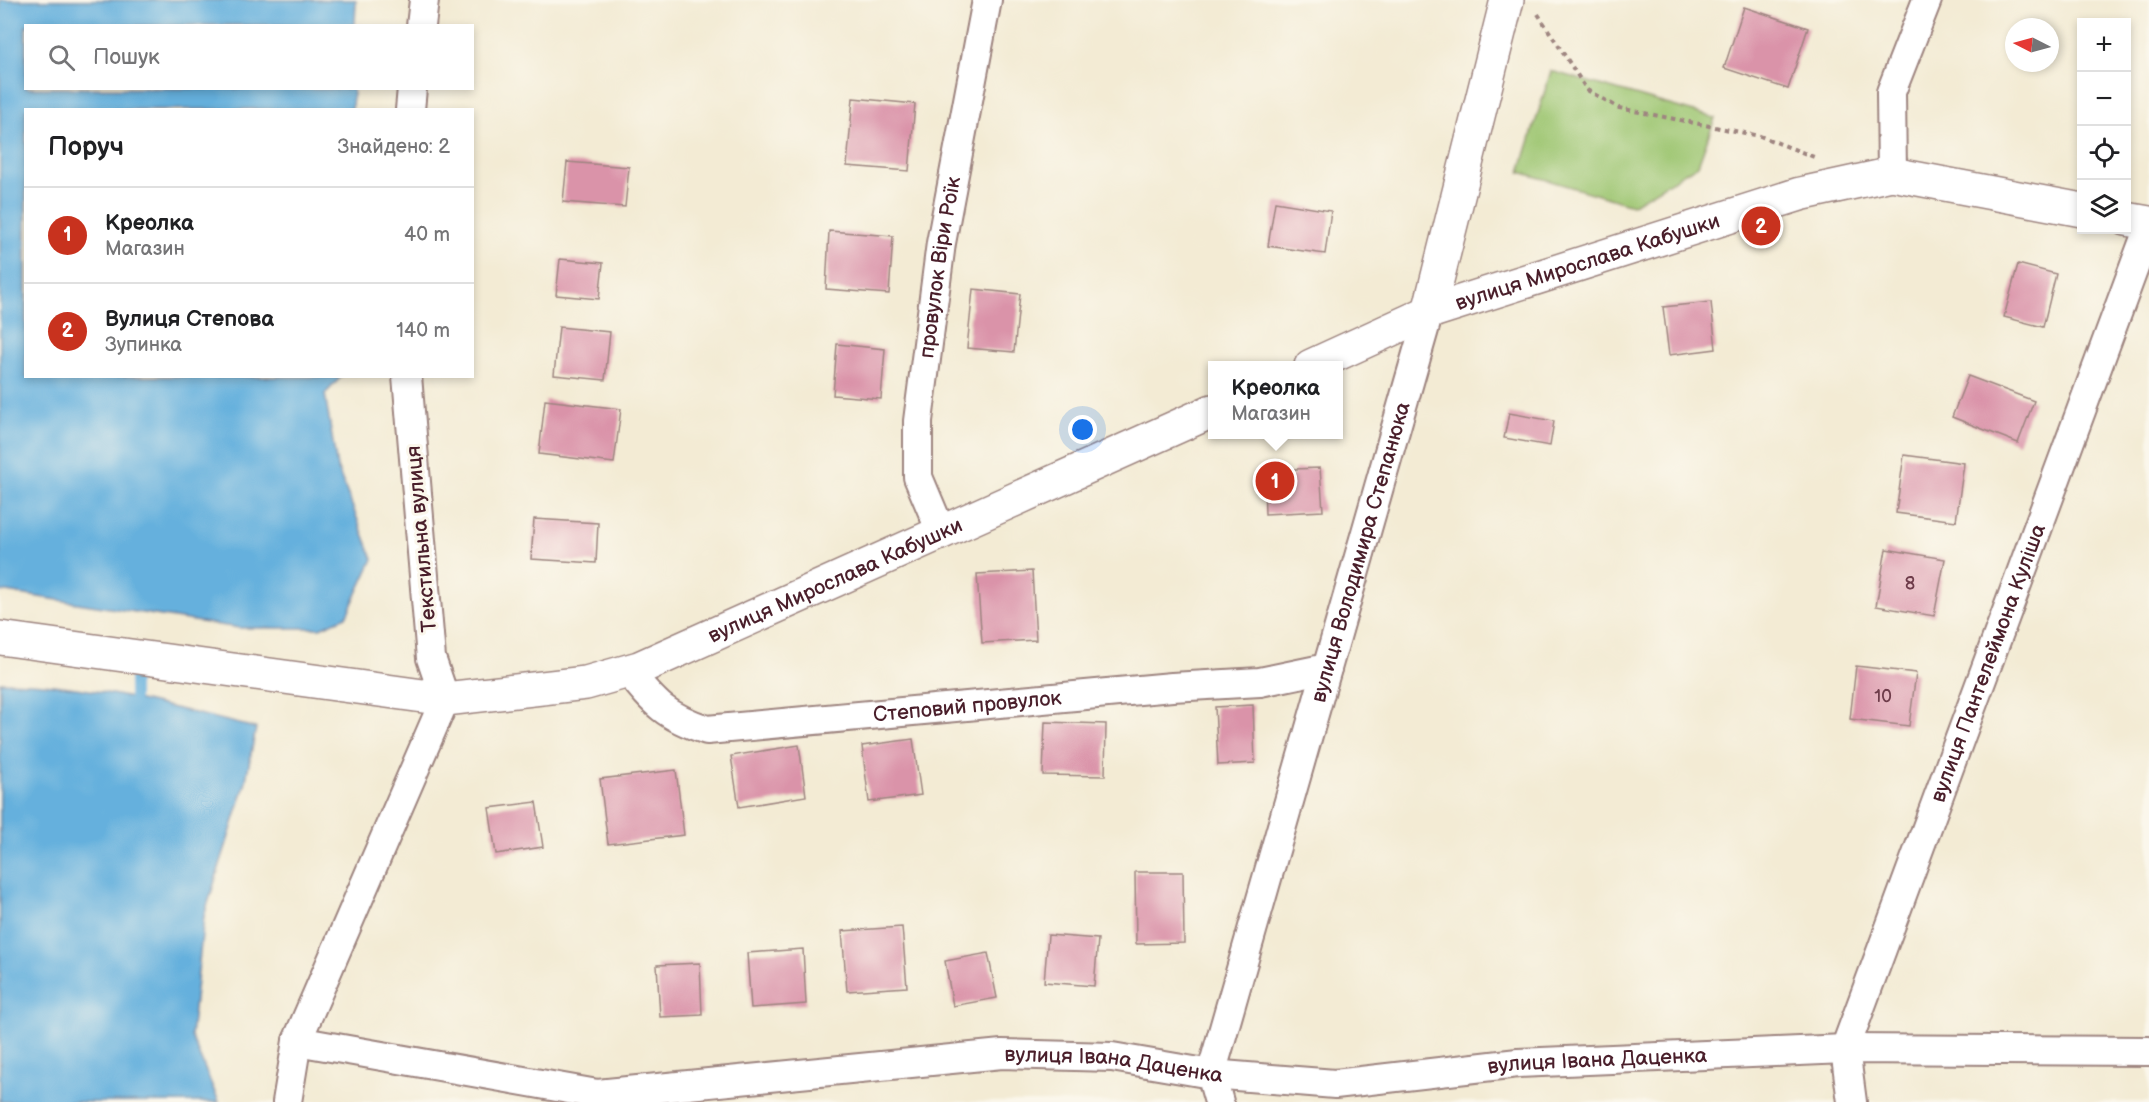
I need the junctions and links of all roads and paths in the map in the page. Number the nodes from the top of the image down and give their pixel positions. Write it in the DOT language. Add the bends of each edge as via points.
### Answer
graph roads {
  1 [pos="424,0"];
  2 [pos="987,0"];
  3 [pos="1927,0"];
  4 [pos="1521,4"];
  5 [pos="421,24"];
  6 [pos="412,90"];
  7 [pos="410,108"];
  8 [pos="1880,176"];
  9 [pos="2077,209"];
  10 [pos="2131,220"];
  11 [pos="2149,225"];
  12 [pos="1429,312"];
  13 [pos="1322,361"];
  14 [pos="407,378"];
  15 [pos="1208,413"];
  16 [pos="942,534"];
  17 [pos="0,638"];
  18 [pos="1327,668"];
  19 [pos="628,671"];
  20 [pos="445,699"];
  21 [pos="297,1041"];
  22 [pos="1845,1049"];
  23 [pos="2149,1051"];
  24 [pos="1211,1074"];
  25 [pos="287,1102"];
  26 [pos="1219,1102"];
  27 [pos="1852,1102"];
  1 -- 5 [label="street"];
  2 -- 16 [label="street, провулок Віри Роїк" via="941,243 918,421 918,477"];
  3 -- 8 [label="street" via="1891,92"];
  4 -- 8 [label="path" via="1587,90 1619,108 1760,136"];
  4 -- 12 [label="street, вулиця Володимира Степанюка"];
  6 -- 7 [label="street"];
  8 -- 9 [label="street, вулиця Мирослава Кабушки"];
  8 -- 12 [label="street, вулиця Мирослава Кабушки" via="1800,194"];
  10 -- 11 [label="street"];
  11 -- 22 [label="street, вулиця Пантелеймона Куліша"];
  12 -- 13 [label="street, вулиця Мирослава Кабушки"];
  12 -- 18 [label="street, вулиця Володимира Степанюка"];
  14 -- 20 [label="street, Текстильна вулиця" via="431,658"];
  15 -- 16 [label="street, вулиця Мирослава Кабушки"];
  16 -- 19 [label="street, вулиця Мирослава Кабушки"];
  17 -- 20 [label="street, вулиця Мирослава Кабушки"];
  18 -- 19 [label="street, Степовий провулок" via="1260,682 707,730 677,720 655,704"];
  18 -- 24 [label="street, вулиця Володимира Степанюка"];
  19 -- 20 [label="street, вулиця Мирослава Кабушки" via="586,683"];
  20 -- 21 [label="street"];
  21 -- 24 [label="street, вулиця Івана Даценка" via="597,1094 1002,1054 1112,1057"];
  21 -- 25 [label="street"];
  22 -- 23 [label="street, вулиця Івана Даценка"];
  22 -- 24 [label="street, вулиця Івана Даценка" via="1518,1063 1335,1084"];
  22 -- 27 [label="street, вулиця Пантелеймона Куліша"];
  24 -- 26 [label="street"];
}
